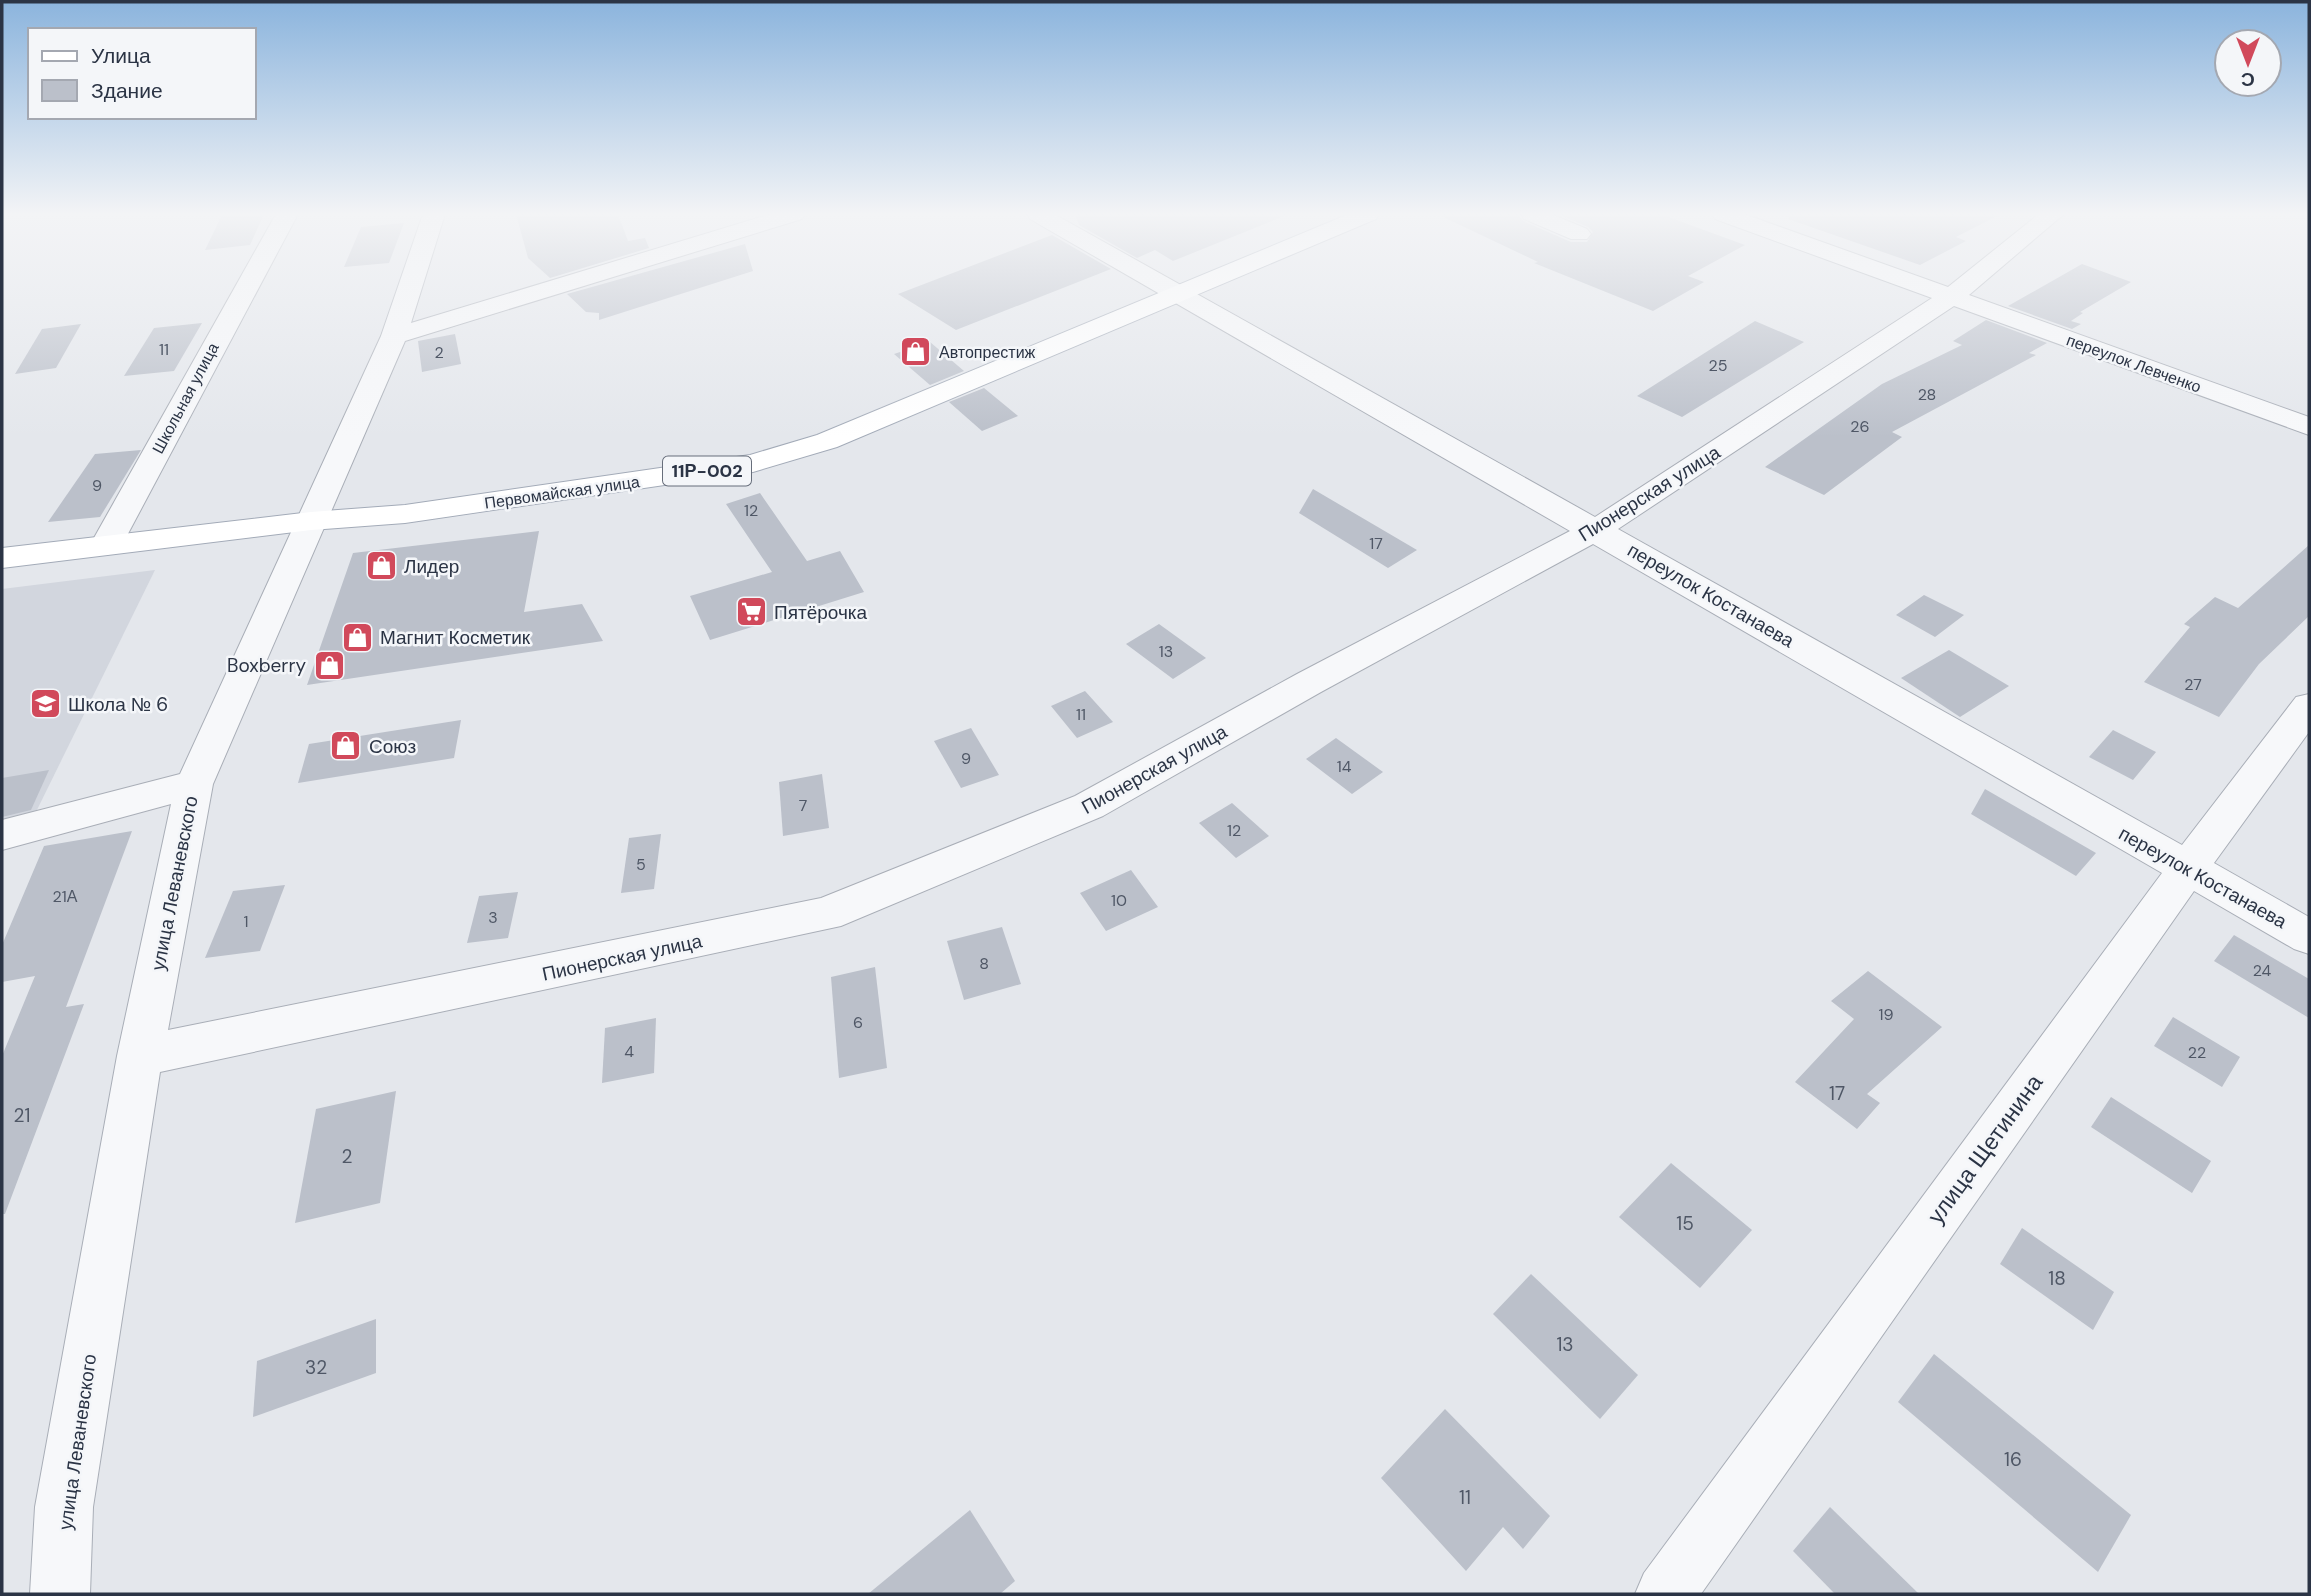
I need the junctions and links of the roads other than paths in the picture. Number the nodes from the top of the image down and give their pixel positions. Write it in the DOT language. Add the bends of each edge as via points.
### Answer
graph roads {
  1 [pos="246,288"];
  2 [pos="410,288"];
  3 [pos="556,288"];
  4 [pos="1167,288"];
  5 [pos="1186,288"];
  6 [pos="1928,288"];
  7 [pos="1961,288"];
  8 [pos="1175,293"];
  9 [pos="1951,297"];
  10 [pos="394,336"];
  11 [pos="2309,427"];
  12 [pos="311,521"];
  13 [pos="1597,529"];
  14 [pos="106,545"];
  15 [pos="2,558"];
  16 [pos="2309,706"];
  17 [pos="194,783"];
  18 [pos="2,835"];
  19 [pos="2187,869"];
  20 [pos="2309,937"];
  21 [pos="140,1056"];
  22 [pos="61,1594"];
  23 [pos="1665,1594"];
  1 -- 14 [label="street, Школьная улица"];
  2 -- 10 [label="street, улица Леваневского"];
  3 -- 10 [label="street"];
  4 -- 8 [label="street, переулок Костанаева"];
  5 -- 8 [label="main road, Первомайская улица / 11Р-002"];
  6 -- 9 [label="street, переулок Левченко"];
  7 -- 9 [label="street, Пионерская улица"];
  8 -- 12 [label="main road, Первомайская улица / 11Р-002" via="827,441 753,463 405,514"];
  8 -- 13 [label="street, переулок Костанаева"];
  9 -- 11 [label="street, переулок Левченко"];
  9 -- 13 [label="street, Пионерская улица"];
  10 -- 12 [label="street, улица Леваневского"];
  12 -- 14 [label="main road, Первомайская улица / 11Р-002"];
  12 -- 17 [label="street, улица Леваневского"];
  13 -- 19 [label="street, переулок Костанаева"];
  13 -- 21 [label="street, Пионерская улица" via="1089,806 826,914"];
  14 -- 15 [label="main road, Первомайская улица / 11Р-002"];
  16 -- 19 [label="street, улица Щетинина"];
  17 -- 18 [label="street"];
  17 -- 21 [label="street, улица Леваневского"];
  19 -- 20 [label="street, переулок Костанаева"];
  19 -- 23 [label="street, улица Щетинина"];
  21 -- 22 [label="street, улица Леваневского" via="64,1507"];
}
